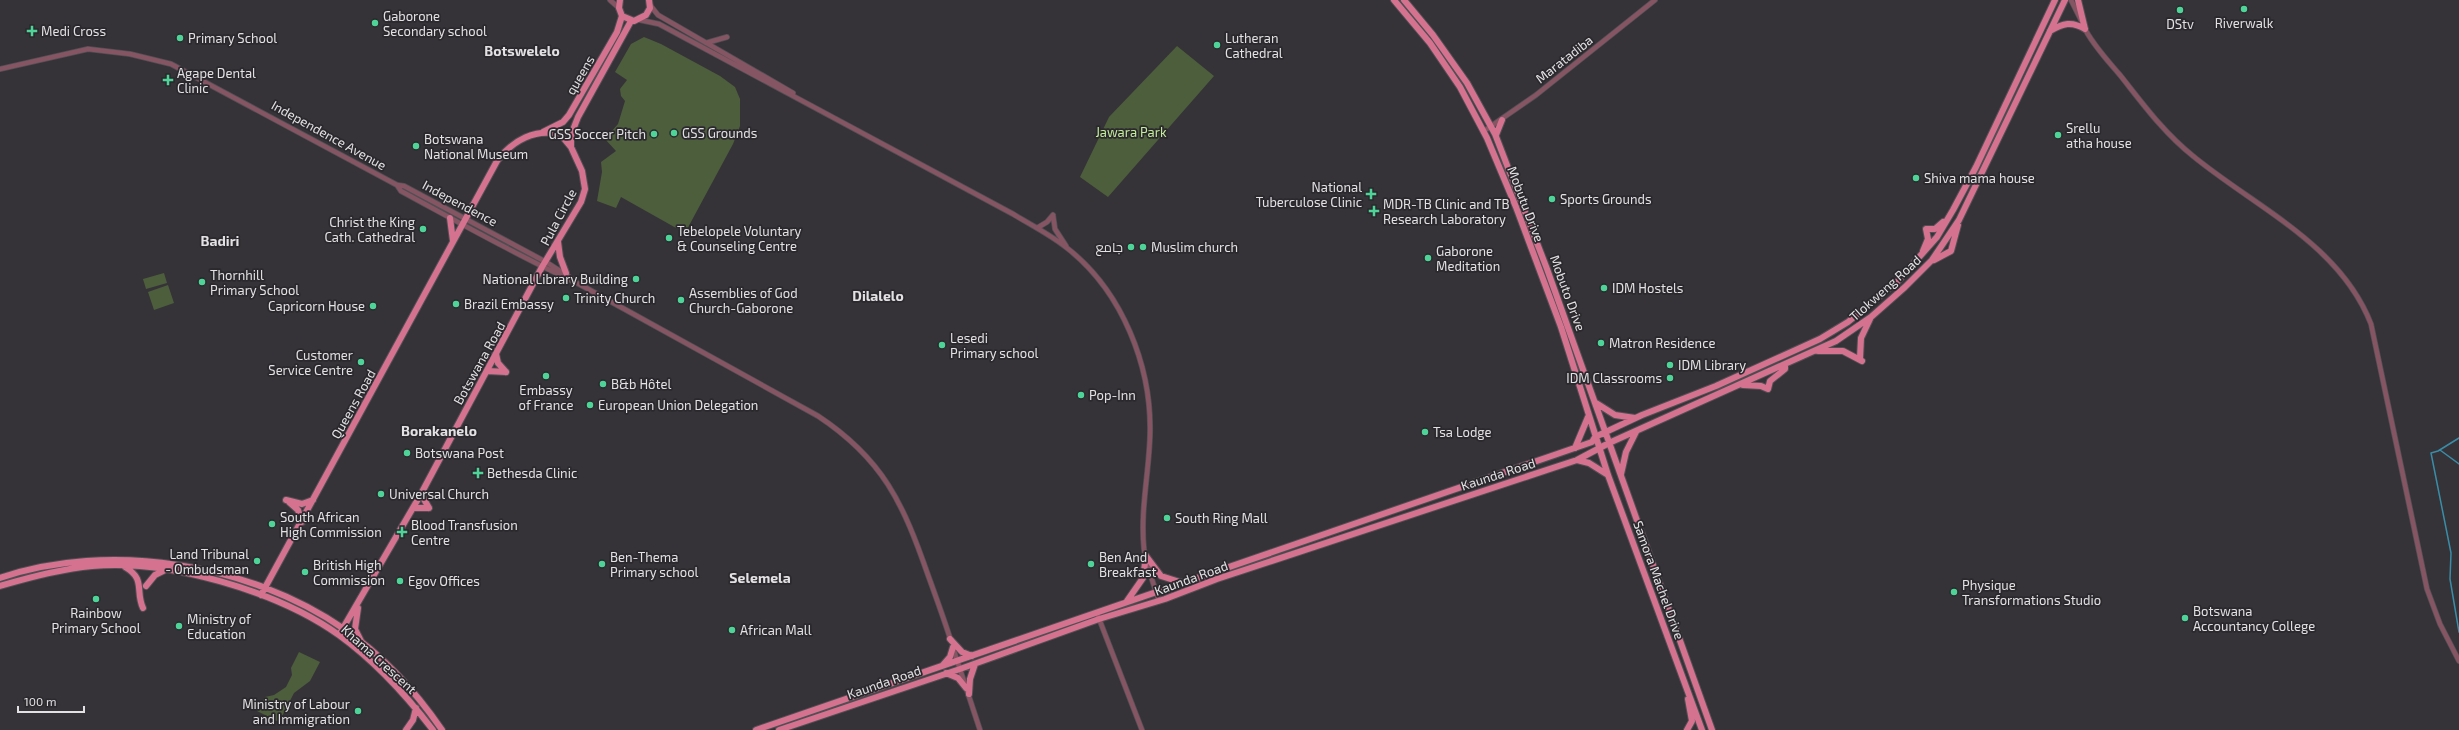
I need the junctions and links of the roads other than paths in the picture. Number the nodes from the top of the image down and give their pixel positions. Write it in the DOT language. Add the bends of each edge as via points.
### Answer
graph roads {
  1 [pos="610,0"];
  2 [pos="620,0"];
  3 [pos="1394,0"];
  4 [pos="1404,0"];
  5 [pos="1655,0"];
  6 [pos="2055,0"];
  7 [pos="2065,0"];
  8 [pos="2072,0"];
  9 [pos="2078,0"];
  10 [pos="649,2"];
  11 [pos="619,8"];
  12 [pos="622,16"];
  13 [pos="640,20"];
  14 [pos="631,21"];
  15 [pos="2085,29"];
  16 [pos="2050,32"];
  17 [pos="727,37"];
  18 [pos="706,42"];
  19 [pos="0,69"];
  20 [pos="794,94"];
  21 [pos="1486,116"];
  22 [pos="1502,120"];
  23 [pos="1491,127"];
  24 [pos="1484,131"];
  25 [pos="541,132"];
  26 [pos="1496,136"];
  27 [pos="571,147"];
  28 [pos="397,185"];
  29 [pos="1953,210"];
  30 [pos="450,218"];
  31 [pos="1959,220"];
  32 [pos="465,222"];
  33 [pos="1037,228"];
  34 [pos="453,242"];
  35 [pos="558,242"];
  36 [pos="1068,248"];
  37 [pos="1932,260"];
  38 [pos="1916,262"];
  39 [pos="544,265"];
  40 [pos="566,273"];
  41 [pos="578,284"];
  42 [pos="1871,318"];
  43 [pos="1817,351"];
  44 [pos="496,354"];
  45 [pos="1785,366"];
  46 [pos="487,371"];
  47 [pos="1742,385"];
  48 [pos="1596,403"];
  49 [pos="1642,415"];
  50 [pos="1588,417"];
  51 [pos="1636,432"];
  52 [pos="1604,433"];
  53 [pos="1596,437"];
  54 [pos="1609,443"];
  55 [pos="1575,448"];
  56 [pos="1600,448"];
  57 [pos="1577,460"];
  58 [pos="1621,474"];
  59 [pos="1608,475"];
  60 [pos="421,494"];
  61 [pos="313,500"];
  62 [pos="413,508"];
  63 [pos="302,522"];
  64 [pos="1146,556"];
  65 [pos="123,566"];
  66 [pos="165,570"];
  67 [pos="0,578"];
  68 [pos="1183,583"];
  69 [pos="0,586"];
  70 [pos="146,586"];
  71 [pos="265,587"];
  72 [pos="1157,593"];
  73 [pos="261,595"];
  74 [pos="1127,601"];
  75 [pos="1159,601"];
  76 [pos="359,603"];
  77 [pos="143,608"];
  78 [pos="1098,616"];
  79 [pos="343,628"];
  80 [pos="339,635"];
  81 [pos="950,639"];
  82 [pos="363,644"];
  83 [pos="953,647"];
  84 [pos="972,656"];
  85 [pos="2459,661"];
  86 [pos="958,662"];
  87 [pos="975,664"];
  88 [pos="942,666"];
  89 [pos="960,669"];
  90 [pos="946,672"];
  91 [pos="966,688"];
  92 [pos="969,694"];
  93 [pos="1689,694"];
  94 [pos="416,708"];
  95 [pos="406,730"];
  96 [pos="433,730"];
  97 [pos="442,730"];
  98 [pos="756,730"];
  99 [pos="779,730"];
  100 [pos="980,730"];
  101 [pos="1142,730"];
  102 [pos="1688,730"];
  103 [pos="1702,730"];
  104 [pos="1712,730"];
  1 -- 11 [label="street"];
  2 -- 11 [label="main road"];
  3 -- 24 [label="main road, Mobutu Drive" via="1434,49 1460,87"];
  4 -- 21 [label="main road, Mobuto Drive" via="1467,83"];
  5 -- 22 [label="street, Maratadiba"];
  6 -- 29 [label="main road, Tlokweng Road"];
  7 -- 16 [label="main road, Tlokweng Road"];
  8 -- 15 [label="street"];
  9 -- 15 [label="main road"];
  10 -- 13 [label="main road" via="649,12"];
  10 -- 18 [label="street" via="658,15"];
  11 -- 12 [label="main road"];
  12 -- 14 [label="main road"];
  12 -- 25 [label="main road, queens" via="617,32 569,115 563,122"];
  13 -- 14 [label="main road"];
  13 -- 20 [label="street" via="659,24 743,71"];
  14 -- 27 [label="main road, queens" via="578,117 571,136"];
  15 -- 16 [label="main road" via="2076,24 2064,23"];
  15 -- 85 [label="street" via="2175,141 2303,237 2320,252 2360,302 2370,324 2427,589 2440,624"];
  16 -- 31 [label="main road, Tlokweng Road"];
  17 -- 18 [label="street"];
  18 -- 20 [label="street"];
  19 -- 28 [label="street, Independence Avenue" via="88,49 130,54 171,64"];
  20 -- 33 [label="street"];
  21 -- 22 [label="main road"];
  21 -- 23 [label="main road, Mobuto Drive"];
  22 -- 23 [label="street, Maratadiba"];
  22 -- 26 [label="main road"];
  23 -- 24 [label="street, Maratadiba"];
  23 -- 26 [label="main road, Mobuto Drive"];
  24 -- 50 [label="main road, Mobutu Drive" via="1558,319 1574,364"];
  25 -- 27 [label="main road, Pula Circle" via="561,135"];
  25 -- 32 [label="main road" via="516,142 505,150"];
  26 -- 48 [label="main road, Mobuto Drive"];
  27 -- 35 [label="main road, Pula Circle" via="582,171 585,189 581,202"];
  28 -- 30 [label="street, Independence" via="402,191"];
  28 -- 32 [label="street, Independence" via="404,186"];
  29 -- 38 [label="main road, Tlokweng Road" via="1937,237"];
  29 -- 38 [label="main road" via="1938,227 1926,229 1927,242"];
  30 -- 32 [label="street, Independence"];
  30 -- 34 [label="main road"];
  31 -- 37 [label="main road, Tlokweng Road"];
  31 -- 37 [label="main road" via="1951,251"];
  32 -- 34 [label="main road, Queens Road"];
  32 -- 39 [label="street, Independence"];
  33 -- 36 [label="street"];
  33 -- 36 [label="street" via="1053,215 1056,229"];
  34 -- 61 [label="main road, Queens Road"];
  35 -- 39 [label="main road, Pula Circle"];
  35 -- 40 [label="main road"];
  36 -- 64 [label="street" via="1099,281 1122,317 1138,351 1147,385 1150,435 1143,526"];
  37 -- 42 [label="main road, Tlokweng Road"];
  38 -- 49 [label="main road, Tlokweng Road" via="1879,299 1820,339 1716,386"];
  39 -- 40 [label="street, Independence"];
  39 -- 41 [label="street"];
  39 -- 44 [label="main road, Botswana Road"];
  40 -- 41 [label="street, Independence"];
  41 -- 81 [label="street" via="818,416 856,445 883,476 905,513"];
  42 -- 43 [label="main road, Tlokweng Road"];
  42 -- 43 [label="main road" via="1861,338 1861,359 1843,351"];
  43 -- 45 [label="main road, Tlokweng Road"];
  44 -- 46 [label="main road, Botswana Road"];
  44 -- 46 [label="main road" via="498,363 506,372"];
  45 -- 47 [label="main road, Tlokweng Road"];
  45 -- 47 [label="main road" via="1785,369 1770,381 1768,389"];
  46 -- 60 [label="main road, Botswana Road"];
  47 -- 51 [label="main road, Tlokweng Road"];
  48 -- 49 [label="main road" via="1620,416 1636,418"];
  48 -- 52 [label="main road, Mobuto Drive"];
  49 -- 52 [label="main road, Tlokweng Road"];
  50 -- 53 [label="main road, Mobutu Drive"];
  50 -- 55 [label="main road"];
  51 -- 54 [label="main road, Tlokweng Road"];
  51 -- 58 [label="main road" via="1626,452"];
  52 -- 53 [label="main road, Tlokweng Road"];
  52 -- 54 [label="main road"];
  53 -- 55 [label="main road, Kaunda Road" via="1592,442"];
  53 -- 56 [label="main road, Samora Machel Drive"];
  54 -- 56 [label="main road, Kaunda Road"];
  54 -- 58 [label="main road, Samora Machel Drive"];
  55 -- 68 [label="main road, Kaunda Road"];
  56 -- 57 [label="main road, Kaunda Road"];
  56 -- 59 [label="main road, Samora Machel Drive"];
  57 -- 59 [label="main road" via="1589,463"];
  57 -- 75 [label="main road, Kaunda Road"];
  58 -- 104 [label="main road, Samora Machel Drive"];
  59 -- 93 [label="main road, Samora Machel Drive"];
  60 -- 62 [label="main road, Botswana Road"];
  60 -- 62 [label="main road" via="429,508"];
  61 -- 63 [label="main road, Queens Road"];
  61 -- 63 [label="main road" via="302,504 286,500 298,510"];
  62 -- 76 [label="main road, Botswana Road"];
  63 -- 71 [label="main road, Queens Road"];
  64 -- 68 [label="main road" via="1161,576"];
  64 -- 72 [label="street"];
  64 -- 74 [label="main road" via="1143,578"];
  65 -- 66 [label="main road, Khama Crescent"];
  65 -- 69 [label="main road, Khama Crescent" via="66,569"];
  65 -- 77 [label="main road" via="133,572 139,581"];
  66 -- 70 [label="main road" via="155,575"];
  66 -- 73 [label="main road, Khama Crescent" via="204,576"];
  67 -- 71 [label="main road, Khama Crescent" via="26,569 65,563 148,560 207,570"];
  68 -- 72 [label="main road, Kaunda Road"];
  71 -- 73 [label="main road, Queens Road"];
  71 -- 79 [label="main road, Khama Crescent"];
  72 -- 74 [label="main road, Kaunda Road"];
  72 -- 75 [label="street"];
  73 -- 80 [label="main road, Khama Crescent"];
  74 -- 78 [label="main road, Kaunda Road"];
  75 -- 78 [label="main road, Kaunda Road"];
  76 -- 79 [label="main road, Botswana Road"];
  76 -- 82 [label="main road" via="355,629"];
  78 -- 84 [label="main road, Kaunda Road"];
  78 -- 87 [label="main road, Kaunda Road"];
  78 -- 101 [label="street"];
  79 -- 80 [label="main road, Botswana Road"];
  79 -- 82 [label="main road, Khama Crescent"];
  80 -- 94 [label="main road, Khama Crescent" via="393,683"];
  81 -- 83 [label="street"];
  81 -- 84 [label="main road" via="962,652"];
  82 -- 97 [label="main road, Khama Crescent" via="401,679"];
  83 -- 86 [label="street"];
  83 -- 88 [label="main road" via="950,657"];
  84 -- 86 [label="main road, Kaunda Road"];
  86 -- 88 [label="main road, Kaunda Road"];
  86 -- 89 [label="street"];
  87 -- 89 [label="main road, Kaunda Road"];
  87 -- 92 [label="main road"];
  88 -- 98 [label="main road, Kaunda Road"];
  89 -- 90 [label="main road, Kaunda Road"];
  89 -- 91 [label="street"];
  90 -- 91 [label="main road" via="958,678"];
  90 -- 99 [label="main road, Kaunda Road"];
  91 -- 92 [label="street"];
  92 -- 100 [label="street"];
  93 -- 102 [label="main road" via="1692,720"];
  93 -- 103 [label="main road, Samora Machel Drive"];
  94 -- 95 [label="main road" via="413,720"];
  94 -- 96 [label="main road, Khama Crescent"];
}
